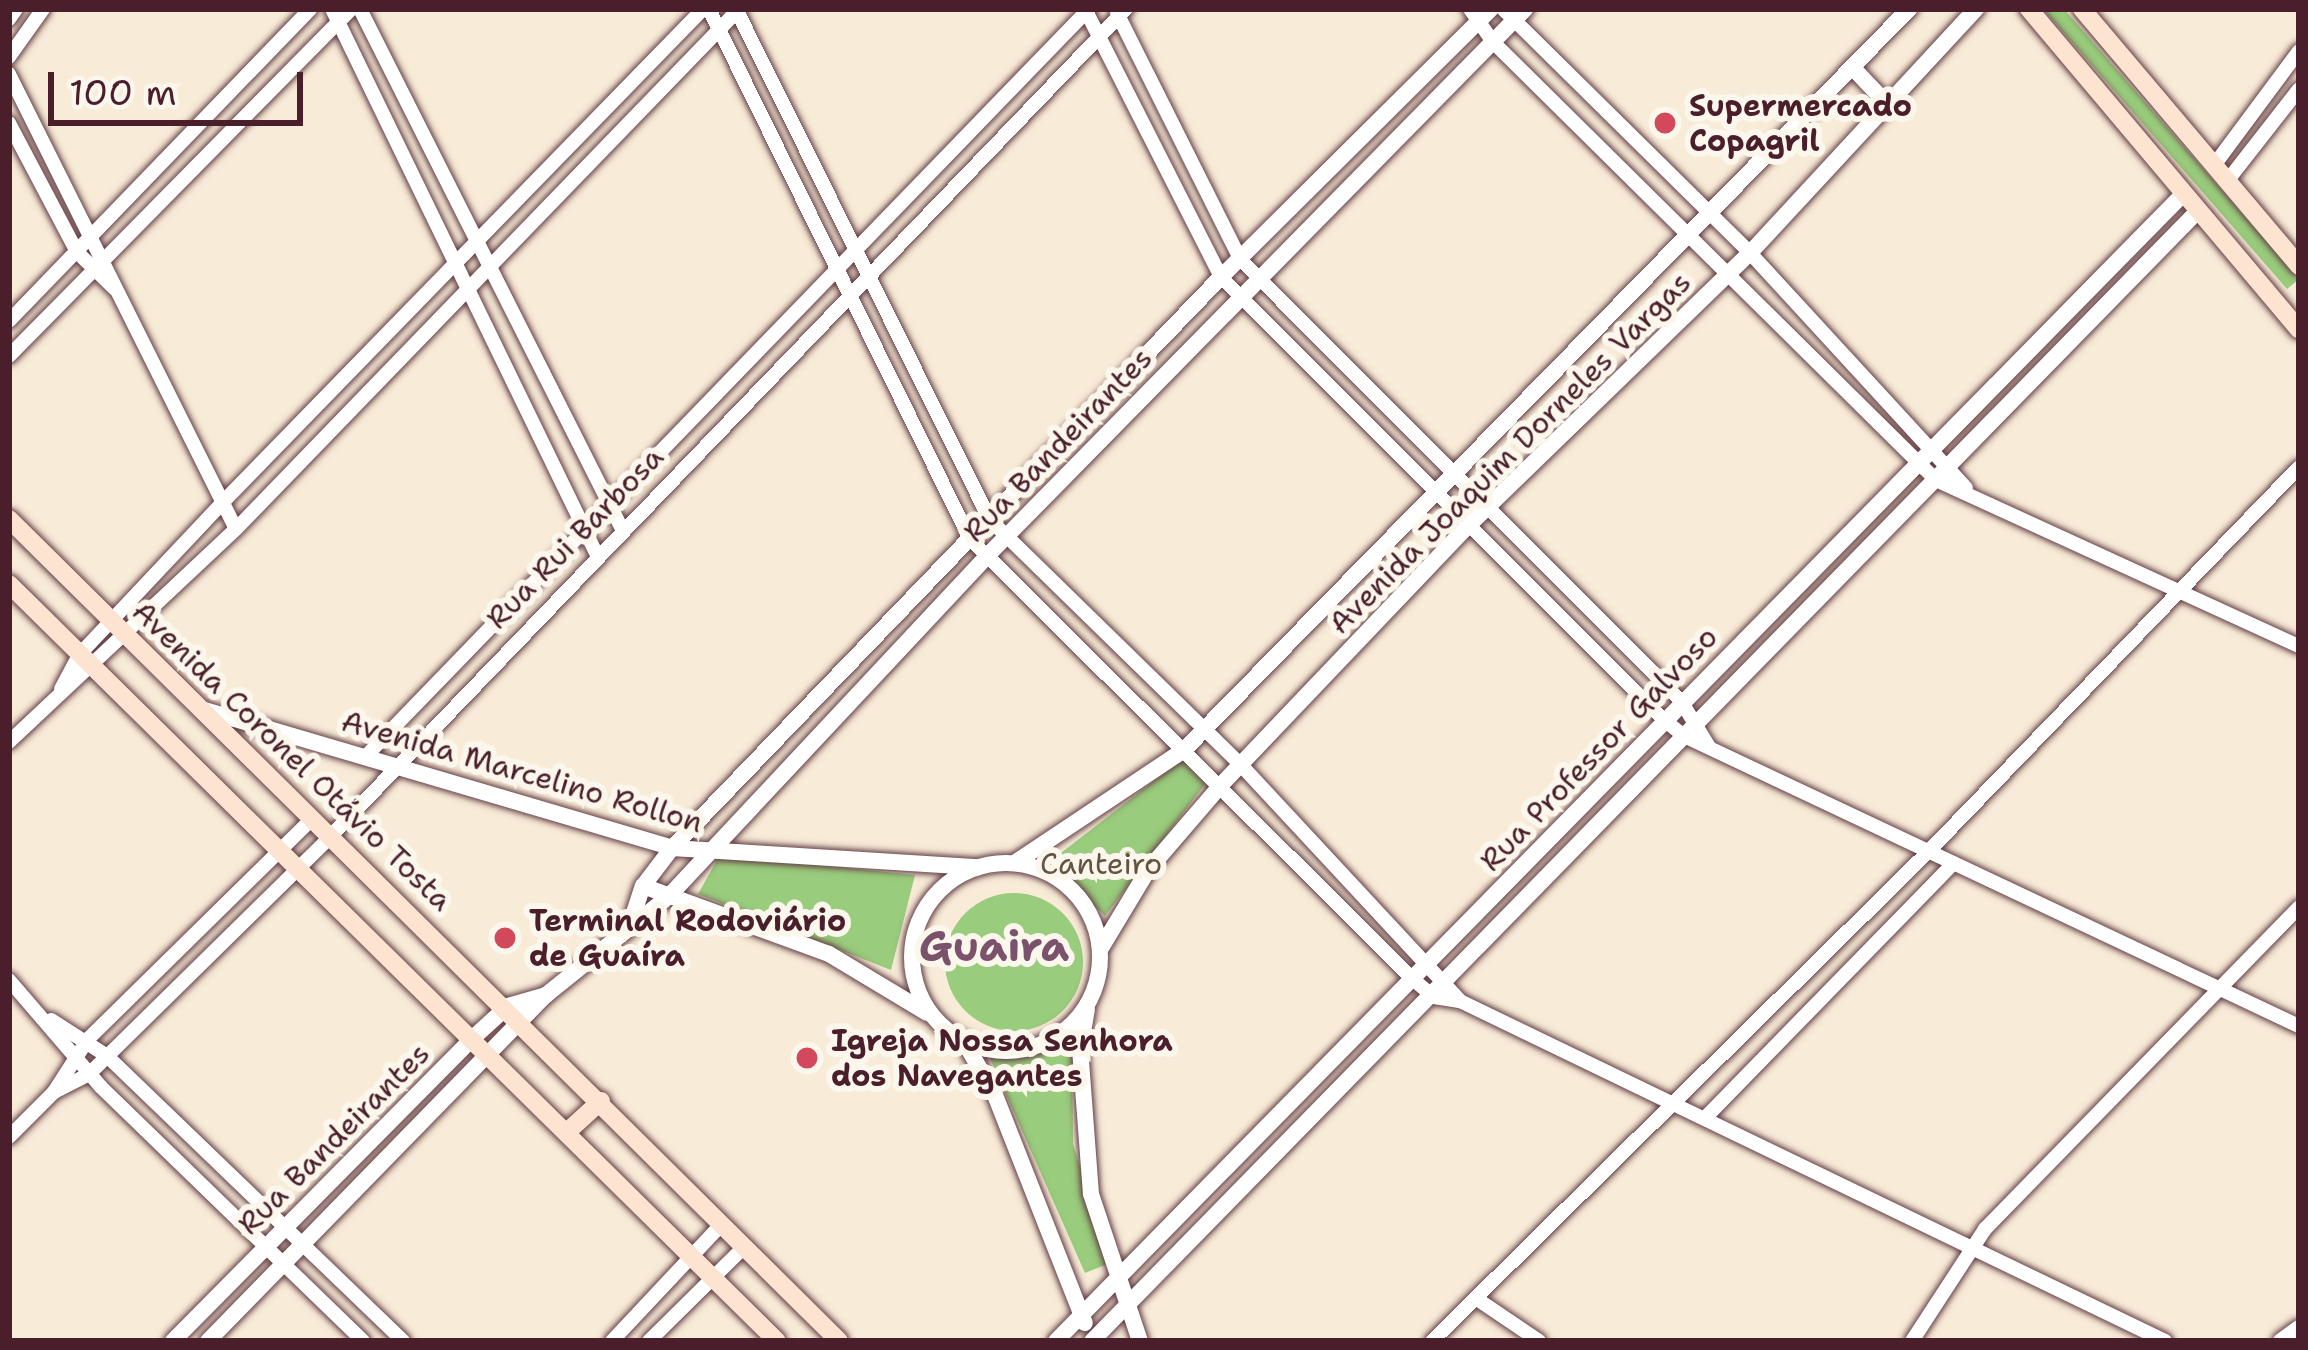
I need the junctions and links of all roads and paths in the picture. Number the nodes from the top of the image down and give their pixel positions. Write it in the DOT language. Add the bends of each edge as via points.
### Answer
graph roads {
  1 [pos="16,9"];
  2 [pos="43,9"];
  3 [pos="310,9"];
  4 [pos="351,9"];
  5 [pos="360,9"];
  6 [pos="706,9"];
  7 [pos="1491,9"];
  8 [pos="1909,9"];
  9 [pos="1976,9"];
  10 [pos="2029,9"];
  11 [pos="2082,9"];
  12 [pos="737,10"];
  13 [pos="1087,10"];
  14 [pos="1119,11"];
  15 [pos="1514,13"];
  16 [pos="336,15"];
  17 [pos="1474,16"];
  18 [pos="9,19"];
  19 [pos="719,29"];
  20 [pos="1098,36"];
  21 [pos="1493,42"];
  22 [pos="2299,51"];
  23 [pos="9,57"];
  24 [pos="1853,68"];
  25 [pos="9,74"];
  26 [pos="2299,88"];
  27 [pos="1888,104"];
  28 [pos="1393,107"];
  29 [pos="9,123"];
  30 [pos="1410,125"];
  31 [pos="199,126"];
  32 [pos="590,126"];
  33 [pos="970,135"];
  34 [pos="800,137"];
  35 [pos="1180,139"];
  36 [pos="606,144"];
  37 [pos="218,145"];
  38 [pos="779,150"];
  39 [pos="987,152"];
  40 [pos="49,153"];
  41 [pos="1158,153"];
  42 [pos="1343,156"];
  43 [pos="31,164"];
  44 [pos="2221,172"];
  45 [pos="1362,175"];
  46 [pos="2182,195"];
  47 [pos="1706,209"];
  48 [pos="2197,212"];
  49 [pos="1684,234"];
  50 [pos="93,237"];
  51 [pos="476,244"];
  52 [pos="77,252"];
  53 [pos="858,253"];
  54 [pos="1750,253"];
  55 [pos="1240,259"];
  56 [pos="105,260"];
  57 [pos="456,264"];
  58 [pos="486,266"];
  59 [pos="2299,266"];
  60 [pos="93,272"];
  61 [pos="840,272"];
  62 [pos="869,276"];
  63 [pos="1726,276"];
  64 [pos="1221,277"];
  65 [pos="1259,278"];
  66 [pos="465,286"];
  67 [pos="116,290"];
  68 [pos="852,294"];
  69 [pos="1240,298"];
  70 [pos="2294,317"];
  71 [pos="9,321"];
  72 [pos="2046,331"];
  73 [pos="2064,348"];
  74 [pos="9,356"];
  75 [pos="1352,373"];
  76 [pos="1115,388"];
  77 [pos="1332,390"];
  78 [pos="720,393"];
  79 [pos="931,401"];
  80 [pos="1134,406"];
  81 [pos="736,411"];
  82 [pos="910,414"];
  83 [pos="284,440"];
  84 [pos="1066,440"];
  85 [pos="1931,445"];
  86 [pos="1084,457"];
  87 [pos="302,459"];
  88 [pos="1916,460"];
  89 [pos="2299,466"];
  90 [pos="1943,473"];
  91 [pos="1451,474"];
  92 [pos="1433,492"];
  93 [pos="223,502"];
  94 [pos="609,506"];
  95 [pos="1485,510"];
  96 [pos="9,519"];
  97 [pos="990,520"];
  98 [pos="621,527"];
  99 [pos="1467,527"];
  100 [pos="236,529"];
  101 [pos="584,529"];
  102 [pos="1005,538"];
  103 [pos="970,539"];
  104 [pos="596,554"];
  105 [pos="986,557"];
  106 [pos="1803,576"];
  107 [pos="9,584"];
  108 [pos="2178,588"];
  109 [pos="1822,595"];
  110 [pos="111,621"];
  111 [pos="127,637"];
  112 [pos="477,640"];
  113 [pos="2299,646"];
  114 [pos="496,659"];
  115 [pos="87,663"];
  116 [pos="1681,701"];
  117 [pos="201,709"];
  118 [pos="1663,719"];
  119 [pos="1698,720"];
  120 [pos="1204,729"];
  121 [pos="1684,736"];
  122 [pos="776,740"];
  123 [pos="9,742"];
  124 [pos="1708,745"];
  125 [pos="1184,750"];
  126 [pos="366,756"];
  127 [pos="795,760"];
  128 [pos="397,763"];
  129 [pos="1241,765"];
  130 [pos="1221,785"];
  131 [pos="1595,790"];
  132 [pos="1615,808"];
  133 [pos="312,819"];
  134 [pos="330,837"];
  135 [pos="672,848"];
  136 [pos="280,849"];
  137 [pos="1929,851"];
  138 [pos="708,854"];
  139 [pos="1533,856"];
  140 [pos="1016,862"];
  141 [pos="1954,863"];
  142 [pos="977,867"];
  143 [pos="299,868"];
  144 [pos="1552,874"];
  145 [pos="643,886"];
  146 [pos="669,896"];
  147 [pos="2299,907"];
  148 [pos="632,920"];
  149 [pos="182,946"];
  150 [pos="1101,948"];
  151 [pos="1431,963"];
  152 [pos="198,966"];
  153 [pos="9,980"];
  154 [pos="1415,981"];
  155 [pos="1448,981"];
  156 [pos="2220,988"];
  157 [pos="547,994"];
  158 [pos="1434,997"];
  159 [pos="1460,1001"];
  160 [pos="508,1006"];
  161 [pos="1087,1007"];
  162 [pos="1774,1007"];
  163 [pos="46,1017"];
  164 [pos="932,1017"];
  165 [pos="524,1022"];
  166 [pos="2299,1025"];
  167 [pos="1795,1026"];
  168 [pos="474,1037"];
  169 [pos="88,1039"];
  170 [pos="965,1043"];
  171 [pos="492,1054"];
  172 [pos="107,1056"];
  173 [pos="72,1057"];
  174 [pos="89,1074"];
  175 [pos="54,1092"];
  176 [pos="601,1101"];
  177 [pos="1676,1105"];
  178 [pos="1705,1118"];
  179 [pos="567,1132"];
  180 [pos="192,1136"];
  181 [pos="374,1136"];
  182 [pos="9,1137"];
  183 [pos="391,1155"];
  184 [pos="173,1157"];
  185 [pos="1238,1159"];
  186 [pos="1256,1178"];
  187 [pos="285,1224"];
  188 [pos="722,1224"];
  189 [pos="304,1243"];
  190 [pos="265,1245"];
  191 [pos="1971,1247"];
  192 [pos="743,1248"];
  193 [pos="690,1258"];
  194 [pos="283,1264"];
  195 [pos="712,1277"];
  196 [pos="1119,1278"];
  197 [pos="1477,1299"];
  198 [pos="1129,1306"];
  199 [pos="1082,1316"];
  200 [pos="2299,1328"];
  201 [pos="182,1338"];
  202 [pos="836,1340"];
  203 [pos="208,1341"];
  204 [pos="363,1341"];
  205 [pos="403,1341"];
  206 [pos="612,1341"];
  207 [pos="649,1341"];
  208 [pos="777,1341"];
  209 [pos="1055,1341"];
  210 [pos="1092,1341"];
  211 [pos="1140,1341"];
  212 [pos="1432,1341"];
  213 [pos="1540,1341"];
  214 [pos="1912,1341"];
  215 [pos="2164,1341"];
  216 [pos="2281,1341"];
  1 -- 18 [label="street"];
  2 -- 23 [label="street"];
  3 -- 31 [label="street"];
  4 -- 16 [label="street"];
  5 -- 51 [label="street"];
  6 -- 19 [label="street"];
  6 -- 32 [label="street"];
  7 -- 17 [label="street, Rua Bandeirantes"];
  8 -- 24 [label="street, Avenida Joaquim Dorneles Vargas"];
  9 -- 27 [label="street, Avenida Joaquim Dorneles Vargas"];
  10 -- 46 [label="main road"];
  11 -- 44 [label="main road"];
  12 -- 19 [label="street"];
  12 -- 34 [label="street"];
  13 -- 20 [label="street"];
  13 -- 33 [label="street, Rua Rui Barbosa"];
  14 -- 20 [label="street, Rua Rui Barbosa"];
  14 -- 35 [label="street"];
  15 -- 21 [label="street, Rua Bandeirantes"];
  15 -- 47 [label="street"];
  16 -- 37 [label="street"];
  16 -- 57 [label="street"];
  17 -- 21 [label="street"];
  17 -- 28 [label="street, Rua Bandeirantes"];
  19 -- 36 [label="street"];
  19 -- 38 [label="street"];
  20 -- 39 [label="street, Rua Rui Barbosa"];
  20 -- 41 [label="street"];
  21 -- 30 [label="street, Rua Bandeirantes"];
  21 -- 49 [label="street"];
  22 -- 44 [label="street"];
  24 -- 27 [label="street"];
  24 -- 47 [label="street, Avenida Joaquim Dorneles Vargas"];
  25 -- 40 [label="street"];
  26 -- 44 [label="street"];
  27 -- 54 [label="street, Avenida Joaquim Dorneles Vargas"];
  28 -- 30 [label="street"];
  28 -- 42 [label="street, Rua Bandeirantes"];
  29 -- 43 [label="street"];
  30 -- 45 [label="street, Rua Bandeirantes"];
  31 -- 37 [label="street"];
  31 -- 50 [label="street"];
  32 -- 36 [label="street"];
  32 -- 51 [label="street"];
  33 -- 39 [label="street"];
  33 -- 53 [label="street, Rua Rui Barbosa"];
  34 -- 38 [label="street"];
  34 -- 53 [label="street"];
  35 -- 41 [label="street"];
  35 -- 55 [label="street"];
  36 -- 58 [label="street"];
  37 -- 56 [label="street"];
  38 -- 61 [label="street"];
  39 -- 62 [label="street, Rua Rui Barbosa"];
  40 -- 43 [label="street"];
  40 -- 50 [label="street"];
  41 -- 64 [label="street"];
  42 -- 45 [label="street"];
  42 -- 55 [label="street, Rua Bandeirantes"];
  43 -- 52 [label="street"];
  44 -- 59 [label="main road"];
  45 -- 65 [label="street, Rua Bandeirantes"];
  46 -- 48 [label="main road"];
  46 -- 72 [label="street, Rua Professor Galvoso"];
  47 -- 49 [label="street, Avenida Joaquim Dorneles Vargas"];
  47 -- 54 [label="street"];
  48 -- 70 [label="main road"];
  48 -- 73 [label="street, Rua Professor Galvoso"];
  49 -- 63 [label="street"];
  49 -- 91 [label="street, Avenida Joaquim Dorneles Vargas"];
  50 -- 52 [label="street"];
  50 -- 56 [label="street"];
  51 -- 57 [label="street"];
  51 -- 58 [label="street"];
  52 -- 60 [label="street"];
  52 -- 71 [label="street"];
  53 -- 61 [label="street, Rua Rui Barbosa"];
  53 -- 62 [label="street"];
  54 -- 63 [label="street, Avenida Joaquim Dorneles Vargas"];
  54 -- 85 [label="street"];
  55 -- 64 [label="street, Rua Bandeirantes"];
  55 -- 65 [label="street"];
  56 -- 60 [label="street"];
  56 -- 67 [label="street"];
  57 -- 66 [label="street"];
  57 -- 83 [label="street"];
  58 -- 66 [label="street"];
  58 -- 94 [label="street"];
  60 -- 67 [label="street"];
  60 -- 74 [label="street"];
  61 -- 68 [label="street"];
  61 -- 78 [label="street, Rua Rui Barbosa"];
  62 -- 68 [label="street, Rua Rui Barbosa"];
  62 -- 79 [label="street"];
  63 -- 88 [label="street"];
  63 -- 95 [label="street, Avenida Joaquim Dorneles Vargas"];
  64 -- 69 [label="street"];
  64 -- 76 [label="street, Rua Bandeirantes"];
  65 -- 69 [label="street, Rua Bandeirantes"];
  65 -- 75 [label="street"];
  66 -- 87 [label="street"];
  66 -- 101 [label="street"];
  67 -- 93 [label="street"];
  68 -- 81 [label="street, Rua Rui Barbosa"];
  68 -- 82 [label="street"];
  69 -- 77 [label="street"];
  69 -- 80 [label="street, Rua Bandeirantes"];
  72 -- 73 [label="street"];
  72 -- 85 [label="street, Rua Professor Galvoso"];
  73 -- 90 [label="street, Rua Professor Galvoso"];
  75 -- 77 [label="street"];
  75 -- 91 [label="street"];
  76 -- 80 [label="street"];
  76 -- 84 [label="street, Rua Bandeirantes"];
  77 -- 92 [label="street"];
  78 -- 81 [label="street"];
  78 -- 94 [label="street, Rua Rui Barbosa"];
  79 -- 82 [label="street"];
  79 -- 97 [label="street"];
  80 -- 86 [label="street, Rua Bandeirantes"];
  81 -- 98 [label="street, Rua Rui Barbosa"];
  82 -- 103 [label="street"];
  83 -- 87 [label="street"];
  83 -- 93 [label="street"];
  84 -- 86 [label="street"];
  84 -- 97 [label="street, Rua Bandeirantes"];
  85 -- 88 [label="street, Rua Professor Galvoso"];
  85 -- 90 [label="street"];
  86 -- 102 [label="street, Rua Bandeirantes"];
  87 -- 100 [label="street"];
  88 -- 90 [label="street"];
  88 -- 106 [label="street, Rua Professor Galvoso"];
  89 -- 108 [label="street"];
  90 -- 108 [label="street"];
  90 -- 109 [label="street, Rua Professor Galvoso"];
  91 -- 92 [label="street, Avenida Joaquim Dorneles Vargas"];
  91 -- 95 [label="street"];
  92 -- 99 [label="street"];
  92 -- 120 [label="street, Avenida Joaquim Dorneles Vargas"];
  93 -- 100 [label="street"];
  93 -- 110 [label="street"];
  94 -- 98 [label="street"];
  94 -- 101 [label="street, Rua Rui Barbosa"];
  95 -- 99 [label="street, Avenida Joaquim Dorneles Vargas"];
  95 -- 116 [label="street"];
  96 -- 110 [label="main road, Avenida Coronel Otávio Tosta"];
  97 -- 102 [label="street"];
  97 -- 103 [label="street, Rua Bandeirantes"];
  98 -- 104 [label="street, Rua Rui Barbosa"];
  99 -- 118 [label="street"];
  99 -- 129 [label="street, Avenida Joaquim Dorneles Vargas"];
  100 -- 111 [label="street"];
  101 -- 104 [label="street"];
  101 -- 112 [label="street, Rua Rui Barbosa"];
  102 -- 105 [label="street, Rua Bandeirantes"];
  102 -- 120 [label="street"];
  103 -- 105 [label="street"];
  103 -- 122 [label="street, Rua Bandeirantes"];
  104 -- 114 [label="street, Rua Rui Barbosa"];
  105 -- 125 [label="street"];
  105 -- 127 [label="street, Rua Bandeirantes"];
  106 -- 109 [label="street"];
  106 -- 116 [label="street, Rua Professor Galvoso"];
  107 -- 115 [label="main road"];
  108 -- 113 [label="street"];
  108 -- 137 [label="street"];
  109 -- 119 [label="street, Rua Professor Galvoso"];
  110 -- 111 [label="main road, Avenida Coronel Otávio Tosta"];
  110 -- 115 [label="street"];
  111 -- 115 [label="street"];
  111 -- 117 [label="main road, Avenida Coronel Otávio Tosta"];
  112 -- 114 [label="street"];
  112 -- 126 [label="street, Rua Rui Barbosa"];
  114 -- 128 [label="street, Rua Rui Barbosa"];
  115 -- 123 [label="street"];
  115 -- 136 [label="main road"];
  116 -- 118 [label="street, Rua Professor Galvoso"];
  116 -- 119 [label="street"];
  117 -- 126 [label="street, Avenida Marcelino Rollon"];
  117 -- 133 [label="main road, Avenida Coronel Otávio Tosta"];
  118 -- 121 [label="street"];
  118 -- 131 [label="street, Rua Professor Galvoso"];
  119 -- 121 [label="street, Rua Professor Galvoso"];
  119 -- 124 [label="street"];
  120 -- 125 [label="street, Avenida Joaquim Dorneles Vargas"];
  120 -- 129 [label="street"];
  121 -- 124 [label="street"];
  121 -- 132 [label="street, Rua Professor Galvoso"];
  122 -- 127 [label="street"];
  122 -- 135 [label="street, Rua Bandeirantes"];
  124 -- 137 [label="street"];
  125 -- 130 [label="street"];
  125 -- 140 [label="street, Avenida Joaquim Dorneles Vargas"];
  126 -- 128 [label="street, Avenida Marcelino Rollon"];
  127 -- 138 [label="street, Rua Bandeirantes"];
  128 -- 134 [label="street, Rua Rui Barbosa"];
  128 -- 135 [label="street, Avenida Marcelino Rollon"];
  129 -- 130 [label="street, Avenida Joaquim Dorneles Vargas"];
  129 -- 151 [label="street"];
  130 -- 150 [label="street, Avenida Joaquim Dorneles Vargas" via="1148,870"];
  130 -- 154 [label="street"];
  131 -- 132 [label="street"];
  131 -- 139 [label="street, Rua Professor Galvoso"];
  132 -- 144 [label="street, Rua Professor Galvoso"];
  133 -- 134 [label="main road, Avenida Coronel Otávio Tosta"];
  133 -- 136 [label="street, Rua Rui Barbosa"];
  134 -- 143 [label="street, Rua Rui Barbosa"];
  134 -- 160 [label="main road, Avenida Coronel Otávio Tosta"];
  135 -- 138 [label="street, Avenida Marcelino Rollon"];
  135 -- 145 [label="street, Rua Bandeirantes"];
  136 -- 143 [label="main road"];
  136 -- 149 [label="street, Rua Rui Barbosa"];
  137 -- 141 [label="street"];
  137 -- 162 [label="street"];
  138 -- 142 [label="street, Avenida Marcelino Rollon"];
  138 -- 146 [label="street, Rua Bandeirantes"];
  139 -- 144 [label="street"];
  139 -- 151 [label="street, Rua Professor Galvoso"];
  140 -- 142 [label="street"];
  140 -- 150 [label="street" via="1057,876 1087,907"];
  141 -- 156 [label="street"];
  141 -- 167 [label="street"];
  142 -- 164 [label="street" via="945,884 922,913 912,948 916,985"];
  143 -- 152 [label="street, Rua Rui Barbosa"];
  143 -- 168 [label="main road"];
  144 -- 155 [label="street, Rua Professor Galvoso"];
  145 -- 146 [label="street"];
  145 -- 148 [label="street, Rua Bandeirantes"];
  146 -- 148 [label="street, Rua Bandeirantes"];
  146 -- 164 [label="street" via="829,953"];
  147 -- 156 [label="street"];
  148 -- 157 [label="street, Rua Bandeirantes"];
  149 -- 152 [label="street"];
  149 -- 169 [label="street, Rua Rui Barbosa"];
  150 -- 161 [label="street"];
  151 -- 154 [label="street, Rua Professor Galvoso"];
  151 -- 155 [label="street"];
  152 -- 172 [label="street, Rua Rui Barbosa"];
  153 -- 163 [label="street"];
  154 -- 158 [label="street"];
  154 -- 185 [label="street, Rua Professor Galvoso"];
  155 -- 158 [label="street, Rua Professor Galvoso"];
  155 -- 159 [label="street"];
  156 -- 166 [label="street"];
  156 -- 191 [label="street"];
  157 -- 160 [label="street, Rua Bandeirantes"];
  157 -- 165 [label="street, Rua Bandeirantes"];
  158 -- 159 [label="street"];
  158 -- 186 [label="street, Rua Professor Galvoso"];
  159 -- 177 [label="street"];
  160 -- 165 [label="main road, Avenida Coronel Otávio Tosta"];
  160 -- 168 [label="street, Rua Bandeirantes"];
  161 -- 170 [label="street" via="1064,1033 1033,1048 999,1052"];
  161 -- 196 [label="street" via="1083,1134 1091,1194"];
  162 -- 167 [label="street"];
  162 -- 177 [label="street"];
  163 -- 169 [label="street"];
  163 -- 173 [label="street"];
  164 -- 170 [label="street"];
  165 -- 171 [label="street, Rua Bandeirantes"];
  165 -- 176 [label="main road, Avenida Coronel Otávio Tosta"];
  167 -- 178 [label="street"];
  168 -- 171 [label="main road"];
  168 -- 181 [label="street, Rua Bandeirantes"];
  169 -- 172 [label="street"];
  169 -- 173 [label="street, Rua Rui Barbosa"];
  170 -- 199 [label="street" via="995,1095"];
  171 -- 179 [label="main road"];
  171 -- 183 [label="street, Rua Bandeirantes"];
  172 -- 174 [label="street, Rua Rui Barbosa"];
  172 -- 180 [label="street"];
  173 -- 174 [label="street"];
  173 -- 175 [label="street, Rua Rui Barbosa"];
  174 -- 175 [label="street, Rua Rui Barbosa"];
  174 -- 184 [label="street"];
  175 -- 182 [label="street, Rua Rui Barbosa"];
  176 -- 179 [label="main road"];
  176 -- 188 [label="main road, Avenida Coronel Otávio Tosta"];
  177 -- 178 [label="street"];
  177 -- 197 [label="street"];
  178 -- 191 [label="street"];
  179 -- 193 [label="main road"];
  180 -- 184 [label="street"];
  180 -- 187 [label="street"];
  181 -- 183 [label="street"];
  181 -- 187 [label="street, Rua Bandeirantes"];
  183 -- 189 [label="street, Rua Bandeirantes"];
  184 -- 190 [label="street"];
  185 -- 186 [label="street"];
  185 -- 196 [label="street, Rua Professor Galvoso"];
  186 -- 198 [label="street, Rua Professor Galvoso"];
  187 -- 189 [label="street"];
  187 -- 190 [label="street, Rua Bandeirantes"];
  188 -- 192 [label="main road, Avenida Coronel Otávio Tosta"];
  188 -- 193 [label="street"];
  189 -- 194 [label="street, Rua Bandeirantes"];
  189 -- 205 [label="street"];
  190 -- 194 [label="street"];
  190 -- 201 [label="street, Rua Bandeirantes"];
  191 -- 214 [label="street"];
  191 -- 215 [label="street"];
  192 -- 195 [label="street"];
  192 -- 202 [label="main road, Avenida Coronel Otávio Tosta"];
  193 -- 195 [label="main road"];
  193 -- 206 [label="street"];
  194 -- 203 [label="street, Rua Bandeirantes"];
  194 -- 204 [label="street"];
  195 -- 207 [label="street"];
  195 -- 208 [label="main road"];
  196 -- 198 [label="street"];
  196 -- 199 [label="street, Rua Professor Galvoso"];
  197 -- 212 [label="street"];
  197 -- 213 [label="street"];
  198 -- 210 [label="street, Rua Professor Galvoso"];
  198 -- 211 [label="street"];
  199 -- 209 [label="street, Rua Professor Galvoso"];
  199 -- 210 [label="street"];
  200 -- 216 [label="street"];
}
